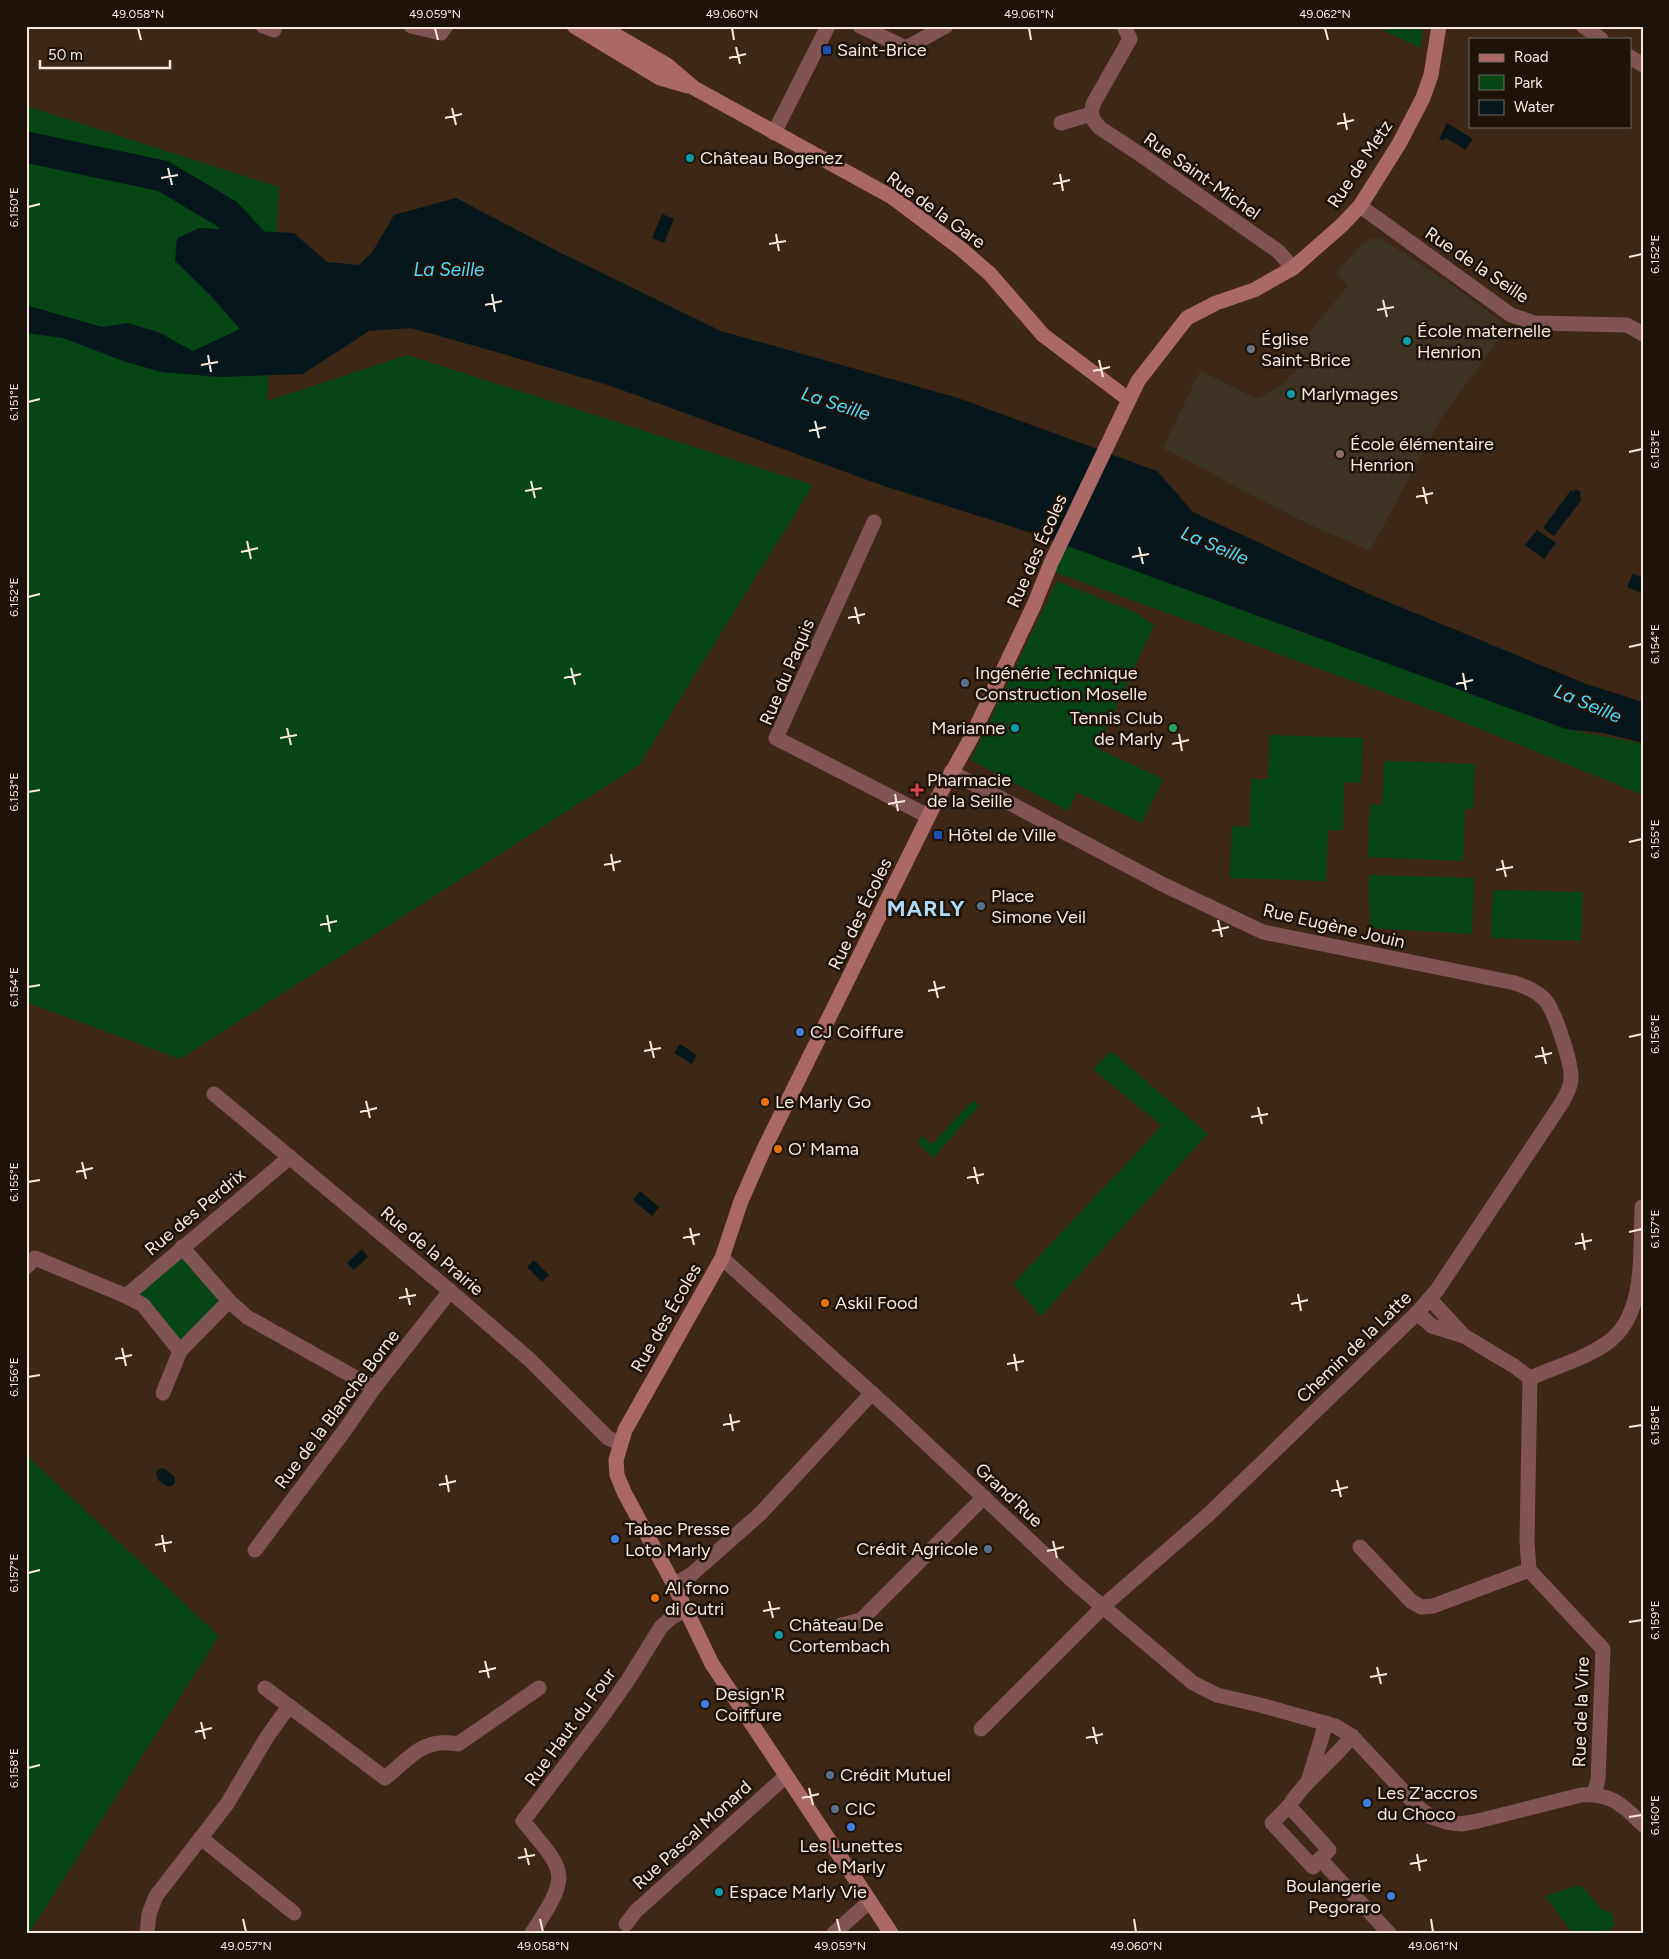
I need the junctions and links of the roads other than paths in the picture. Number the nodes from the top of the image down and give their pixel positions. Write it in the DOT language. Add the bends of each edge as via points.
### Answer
graph roads {
  1 [pos="411,26"];
  2 [pos="446,26"];
  3 [pos="574,26"];
  4 [pos="600,26"];
  5 [pos="828,26"];
  6 [pos="860,26"];
  7 [pos="946,26"];
  8 [pos="1124,26"];
  9 [pos="1439,26"];
  10 [pos="1583,26"];
  11 [pos="1600,38"];
  12 [pos="1632,58"];
  13 [pos="1643,65"];
  14 [pos="694,88"];
  15 [pos="1091,114"];
  16 [pos="1061,123"];
  17 [pos="774,133"];
  18 [pos="1360,206"];
  19 [pos="1293,268"];
  20 [pos="1643,334"];
  21 [pos="1128,399"];
  22 [pos="874,522"];
  23 [pos="951,772"];
  24 [pos="928,816"];
  25 [pos="1571,1069"];
  26 [pos="214,1094"];
  27 [pos="290,1157"];
  28 [pos="1642,1207"];
  29 [pos="182,1247"];
  30 [pos="722,1258"];
  31 [pos="26,1267"];
  32 [pos="450,1291"];
  33 [pos="126,1296"];
  34 [pos="1430,1299"];
  35 [pos="229,1301"];
  36 [pos="1417,1314"];
  37 [pos="1464,1336"];
  38 [pos="180,1351"];
  39 [pos="1530,1378"];
  40 [pos="374,1388"];
  41 [pos="163,1393"];
  42 [pos="872,1393"];
  43 [pos="620,1443"];
  44 [pos="984,1497"];
  45 [pos="1360,1547"];
  46 [pos="255,1550"];
  47 [pos="1529,1570"];
  48 [pos="674,1584"];
  49 [pos="1104,1606"];
  50 [pos="686,1610"];
  51 [pos="841,1625"];
  52 [pos="265,1688"];
  53 [pos="539,1688"];
  54 [pos="289,1706"];
  55 [pos="1326,1723"];
  56 [pos="982,1729"];
  57 [pos="1352,1736"];
  58 [pos="786,1776"];
  59 [pos="1307,1784"];
  60 [pos="1594,1794"];
  61 [pos="1289,1806"];
  62 [pos="1643,1825"];
  63 [pos="201,1838"];
  64 [pos="1320,1860"];
  65 [pos="870,1901"];
  66 [pos="294,1913"];
  67 [pos="626,1924"];
  68 [pos="147,1933"];
  69 [pos="532,1933"];
  70 [pos="834,1933"];
  71 [pos="891,1933"];
  72 [pos="1389,1933"];
  1 -- 2 [label="street" via="441,33"];
  3 -- 14 [label="street, Rue de la Gare" via="660,78"];
  4 -- 14 [label="street, Rue de la Gare" via="667,66"];
  5 -- 17 [label="street"];
  6 -- 7 [label="street" via="906,48"];
  8 -- 15 [label="street" via="1130,39 1093,104"];
  9 -- 18 [label="street, Rue de Metz" via="1431,75 1416,113"];
  10 -- 11 [label="street"];
  12 -- 13 [label="street"];
  14 -- 17 [label="street, Rue de la Gare"];
  15 -- 16 [label="street"];
  15 -- 19 [label="street, Rue Saint-Michel" via="1100,128 1268,245"];
  17 -- 21 [label="street, Rue de la Gare" via="892,197 930,225 990,274 1043,335"];
  18 -- 19 [label="street, Rue de Metz"];
  18 -- 20 [label="street, Rue de la Seille" via="1511,314 1535,323 1627,325"];
  19 -- 21 [label="street, Rue de Metz" via="1254,290 1216,302 1186,318"];
  21 -- 23 [label="street, Rue des Écoles" via="1030,614 971,738"];
  22 -- 24 [label="street, Rue du Paquis" via="776,738"];
  23 -- 24 [label="street, Rue des Écoles"];
  23 -- 25 [label="street, Rue Eugène Jouin" via="1162,884 1263,932 1528,987 1545,1001 1553,1014"];
  24 -- 30 [label="street, Rue des Écoles" via="764,1149 741,1200"];
  25 -- 34 [label="street, Chemin de la Latte" via="1571,1085 1561,1104"];
  26 -- 27 [label="street, Rue de la Prairie"];
  27 -- 29 [label="street, Rue des Perdrix"];
  27 -- 32 [label="street, Rue de la Prairie"];
  28 -- 39 [label="street" via="1638,1286 1626,1323 1618,1334 1595,1350"];
  29 -- 33 [label="street, Rue des Perdrix"];
  29 -- 35 [label="street"];
  30 -- 42 [label="street, Grand'Rue"];
  30 -- 43 [label="street, Rue des Écoles" via="633,1413"];
  31 -- 33 [label="street" via="35,1258"];
  32 -- 40 [label="street, Rue de la Blanche Borne"];
  32 -- 43 [label="street, Rue de la Prairie" via="530,1360 608,1438"];
  33 -- 38 [label="street" via="143,1305"];
  34 -- 36 [label="street, Chemin de la Latte"];
  34 -- 37 [label="street"];
  35 -- 38 [label="street"];
  35 -- 40 [label="street" via="247,1316"];
  36 -- 37 [label="street" via="1432,1326"];
  36 -- 49 [label="street, Chemin de la Latte" via="1209,1514"];
  37 -- 39 [label="street"];
  38 -- 41 [label="street"];
  39 -- 47 [label="street"];
  40 -- 46 [label="street, Rue de la Blanche Borne"];
  42 -- 44 [label="street, Grand'Rue"];
  42 -- 48 [label="street" via="760,1514 692,1574"];
  43 -- 48 [label="street, Rue des Écoles" via="617,1475"];
  44 -- 49 [label="street, Grand'Rue" via="1076,1584"];
  44 -- 51 [label="street" via="861,1620"];
  45 -- 47 [label="street" via="1411,1601 1422,1608"];
  47 -- 60 [label="street, Rue de la Vire" via="1603,1649 1598,1780"];
  48 -- 50 [label="street, Rue des Écoles"];
  49 -- 55 [label="street, Grand'Rue" via="1193,1683 1217,1695"];
  49 -- 56 [label="street, Chemin de la Latte"];
  50 -- 58 [label="street, Rue des Écoles" via="712,1664"];
  50 -- 69 [label="street, Rue Haut du Four" via="661,1627 602,1717 523,1821 556,1862 559,1872 556,1894"];
  52 -- 54 [label="street"];
  53 -- 54 [label="street" via="458,1744 440,1742 427,1745 385,1778"];
  54 -- 63 [label="street" via="266,1737 227,1804"];
  55 -- 57 [label="street, Grand'Rue"];
  55 -- 59 [label="street"];
  57 -- 59 [label="street"];
  57 -- 60 [label="street" via="1419,1808 1446,1822 1478,1821"];
  58 -- 65 [label="street, Rue des Écoles"];
  58 -- 67 [label="street, Rue Pascal Monard"];
  59 -- 61 [label="street"];
  60 -- 62 [label="street" via="1620,1803"];
  61 -- 64 [label="street" via="1329,1850"];
  61 -- 64 [label="street" via="1272,1823 1313,1867"];
  63 -- 66 [label="street"];
  63 -- 68 [label="street" via="156,1896 149,1914"];
  64 -- 72 [label="street"];
  65 -- 70 [label="street"];
  65 -- 71 [label="street, Rue des Écoles"];
}
